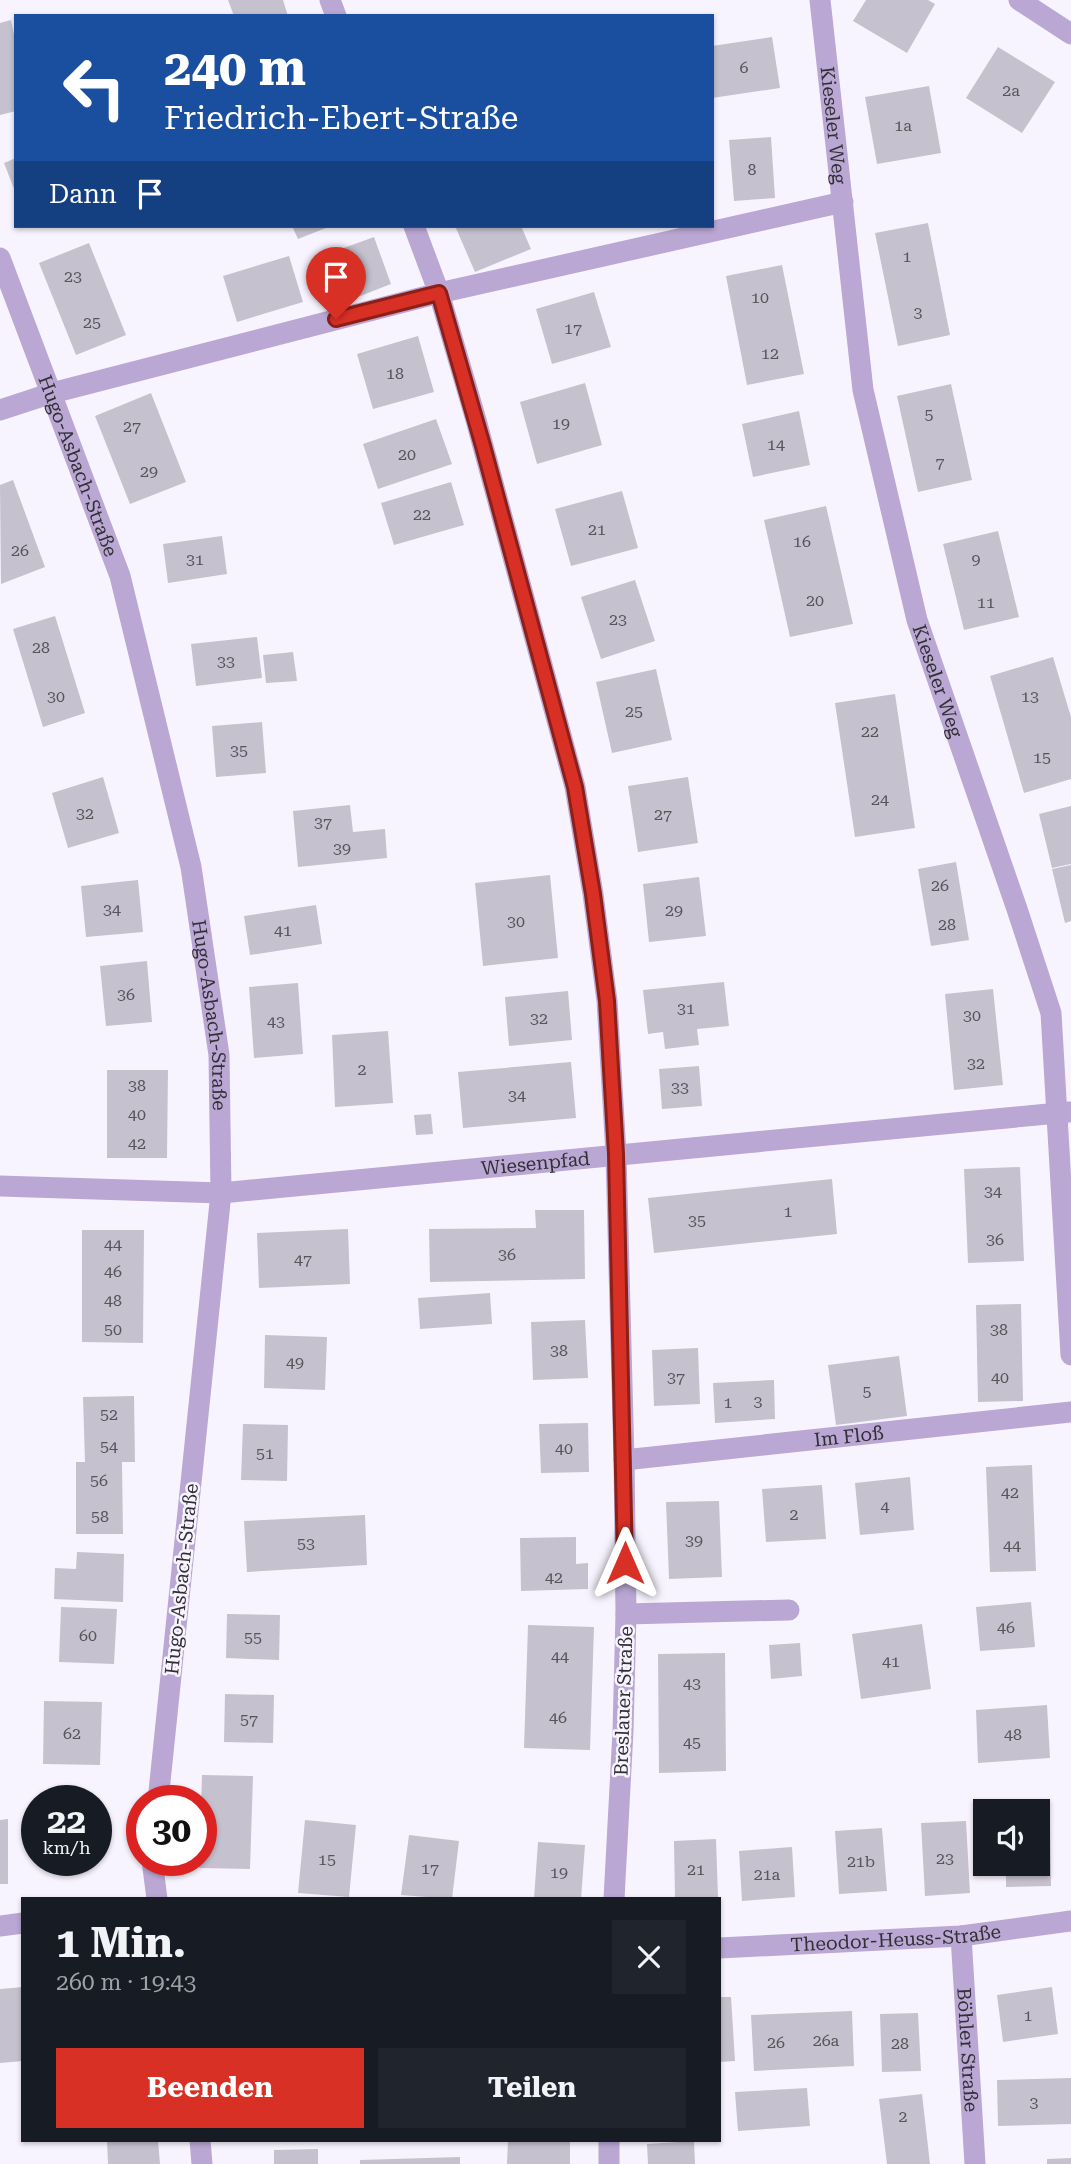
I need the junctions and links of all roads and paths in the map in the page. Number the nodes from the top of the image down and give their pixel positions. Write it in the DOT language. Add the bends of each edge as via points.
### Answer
graph roads {
  1 [pos="820,0"];
  2 [pos="1028,2"];
  3 [pos="1071,34"];
  4 [pos="843,202"];
  5 [pos="415,228"];
  6 [pos="0,258"];
  7 [pos="439,293"];
  8 [pos="52,393"];
  9 [pos="0,410"];
  10 [pos="1064,1113"];
  11 [pos="616,1154"];
  12 [pos="0,1186"];
  13 [pos="221,1193"];
  14 [pos="1071,1355"];
  15 [pos="1071,1412"];
  16 [pos="624,1460"];
  17 [pos="789,1610"];
  18 [pos="626,1614"];
  19 [pos="160,1785"];
  20 [pos="154,1876"];
  21 [pos="157,1897"];
  22 [pos="614,1897"];
  23 [pos="1071,1920"];
  24 [pos="21,1923"];
  25 [pos="0,1926"];
  26 [pos="961,1936"];
  27 [pos="721,1948"];
  28 [pos="200,2142"];
  29 [pos="609,2142"];
  30 [pos="202,2164"];
  31 [pos="609,2164"];
  32 [pos="975,2164"];
  1 -- 4 [label="street, Kieseler Weg"];
  2 -- 3 [label="street"];
  4 -- 7 [label="street"];
  4 -- 10 [label="street, Kieseler Weg" via="863,390 913,607 1051,1013"];
  5 -- 7 [label="street, Breslauer Straße"];
  6 -- 8 [label="street, Hugo-Asbach-Straße"];
  7 -- 8 [label="street"];
  7 -- 11 [label="street, Breslauer Straße" via="575,787 607,1001"];
  8 -- 9 [label="street"];
  8 -- 13 [label="street, Hugo-Asbach-Straße" via="120,576 191,867 219,1055"];
  10 -- 11 [label="street, Wiesenpfad"];
  10 -- 14 [label="street, Kieseler Weg"];
  11 -- 13 [label="street, Wiesenpfad"];
  11 -- 16 [label="street, Breslauer Straße"];
  12 -- 13 [label="street, Wiesenpfad"];
  13 -- 19 [label="street, Hugo-Asbach-Straße"];
  15 -- 16 [label="street, Im Floß"];
  16 -- 18 [label="street, Breslauer Straße"];
  17 -- 18 [label="street"];
  18 -- 22 [label="street, Breslauer Straße"];
  20 -- 21 [label="street"];
  23 -- 26 [label="street, Theodor-Heuss-Straße"];
  24 -- 25 [label="street"];
  26 -- 27 [label="street, Theodor-Heuss-Straße"];
  26 -- 32 [label="street, Böhler Straße"];
  28 -- 30 [label="street"];
  29 -- 31 [label="street"];
}
